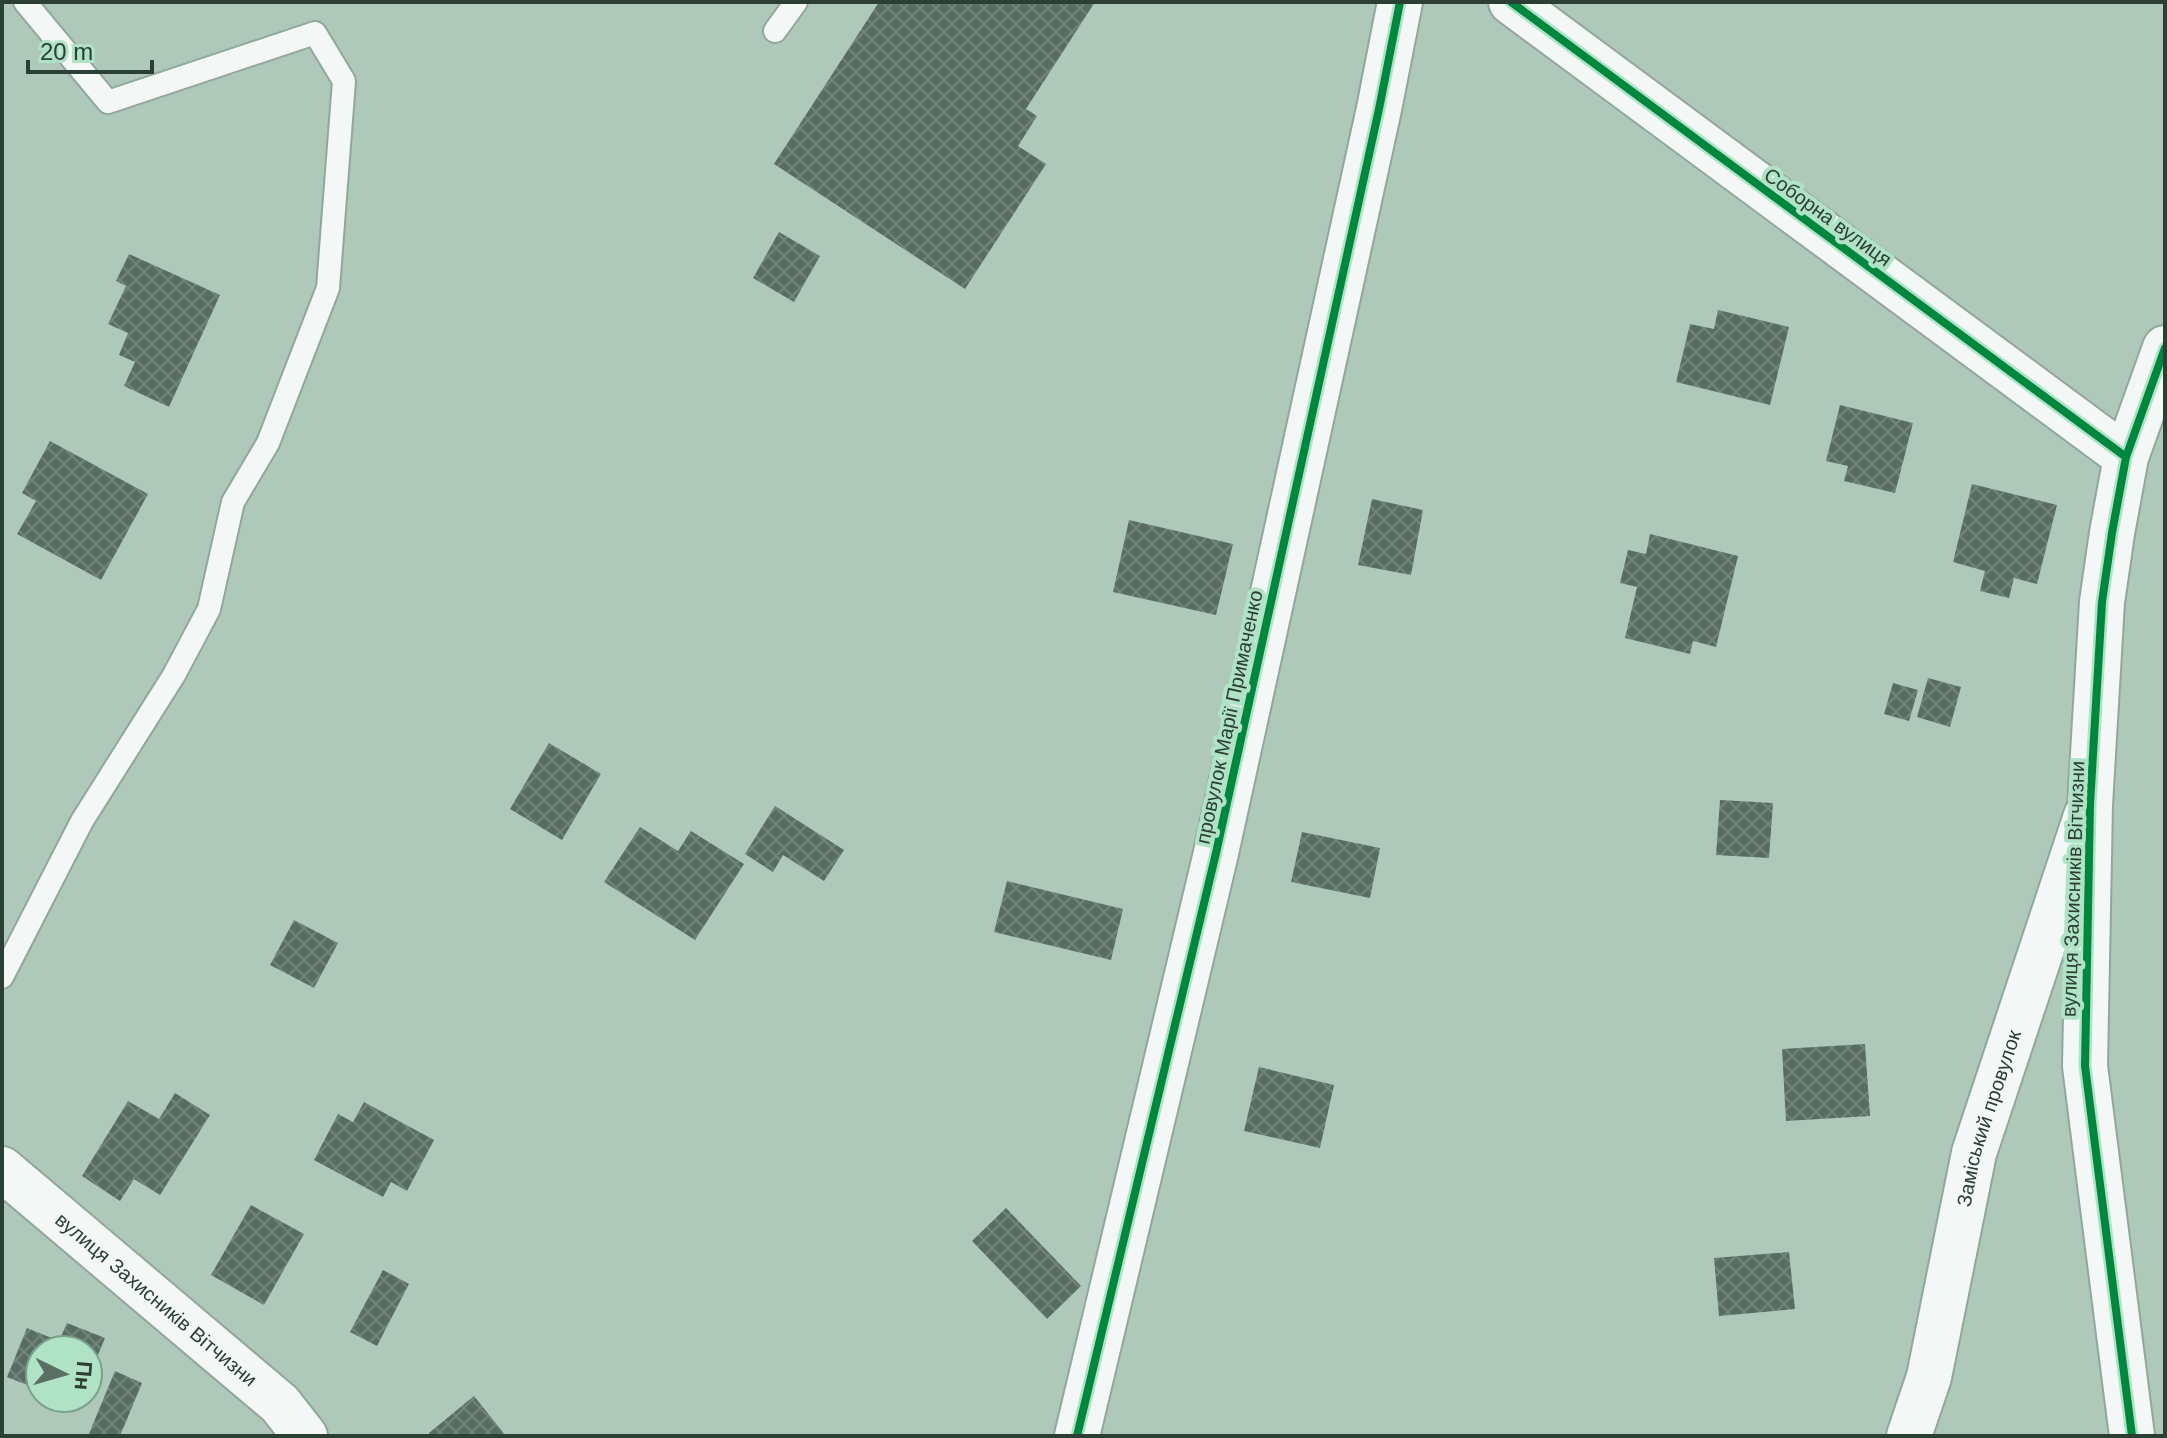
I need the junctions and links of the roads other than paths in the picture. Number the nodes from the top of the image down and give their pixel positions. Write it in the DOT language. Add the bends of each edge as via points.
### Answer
graph roads {
  1 [pos="25,2"];
  2 [pos="796,2"];
  3 [pos="1400,2"];
  4 [pos="1511,2"];
  5 [pos="775,31"];
  6 [pos="2165,348"];
  7 [pos="2126,457"];
  8 [pos="2090,805"];
  9 [pos="2,977"];
  10 [pos="2,1169"];
  11 [pos="305,1436"];
  12 [pos="1077,1436"];
  13 [pos="1909,1436"];
  14 [pos="2132,1436"];
  1 -- 9 [label="lane" via="108,102 315,33 344,81 328,288 268,443 233,502 209,609 82,821"];
  2 -- 5 [label="lane"];
  3 -- 12 [label="street, провулок Марії Примаченко" via="1216,853"];
  4 -- 7 [label="street, Соборна вулиця"];
  6 -- 7 [label="street, вулиця Захисників Вітчизни"];
  7 -- 8 [label="street, вулиця Захисників Вітчизни" via="2102,602"];
  8 -- 13 [label="street, Заміський провулок" via="1974,1153 1929,1377"];
  8 -- 14 [label="street, вулиця Захисників Вітчизни" via="2085,1066"];
  10 -- 11 [label="street, вулиця Захисників Вітчизни" via="280,1404"];
}
